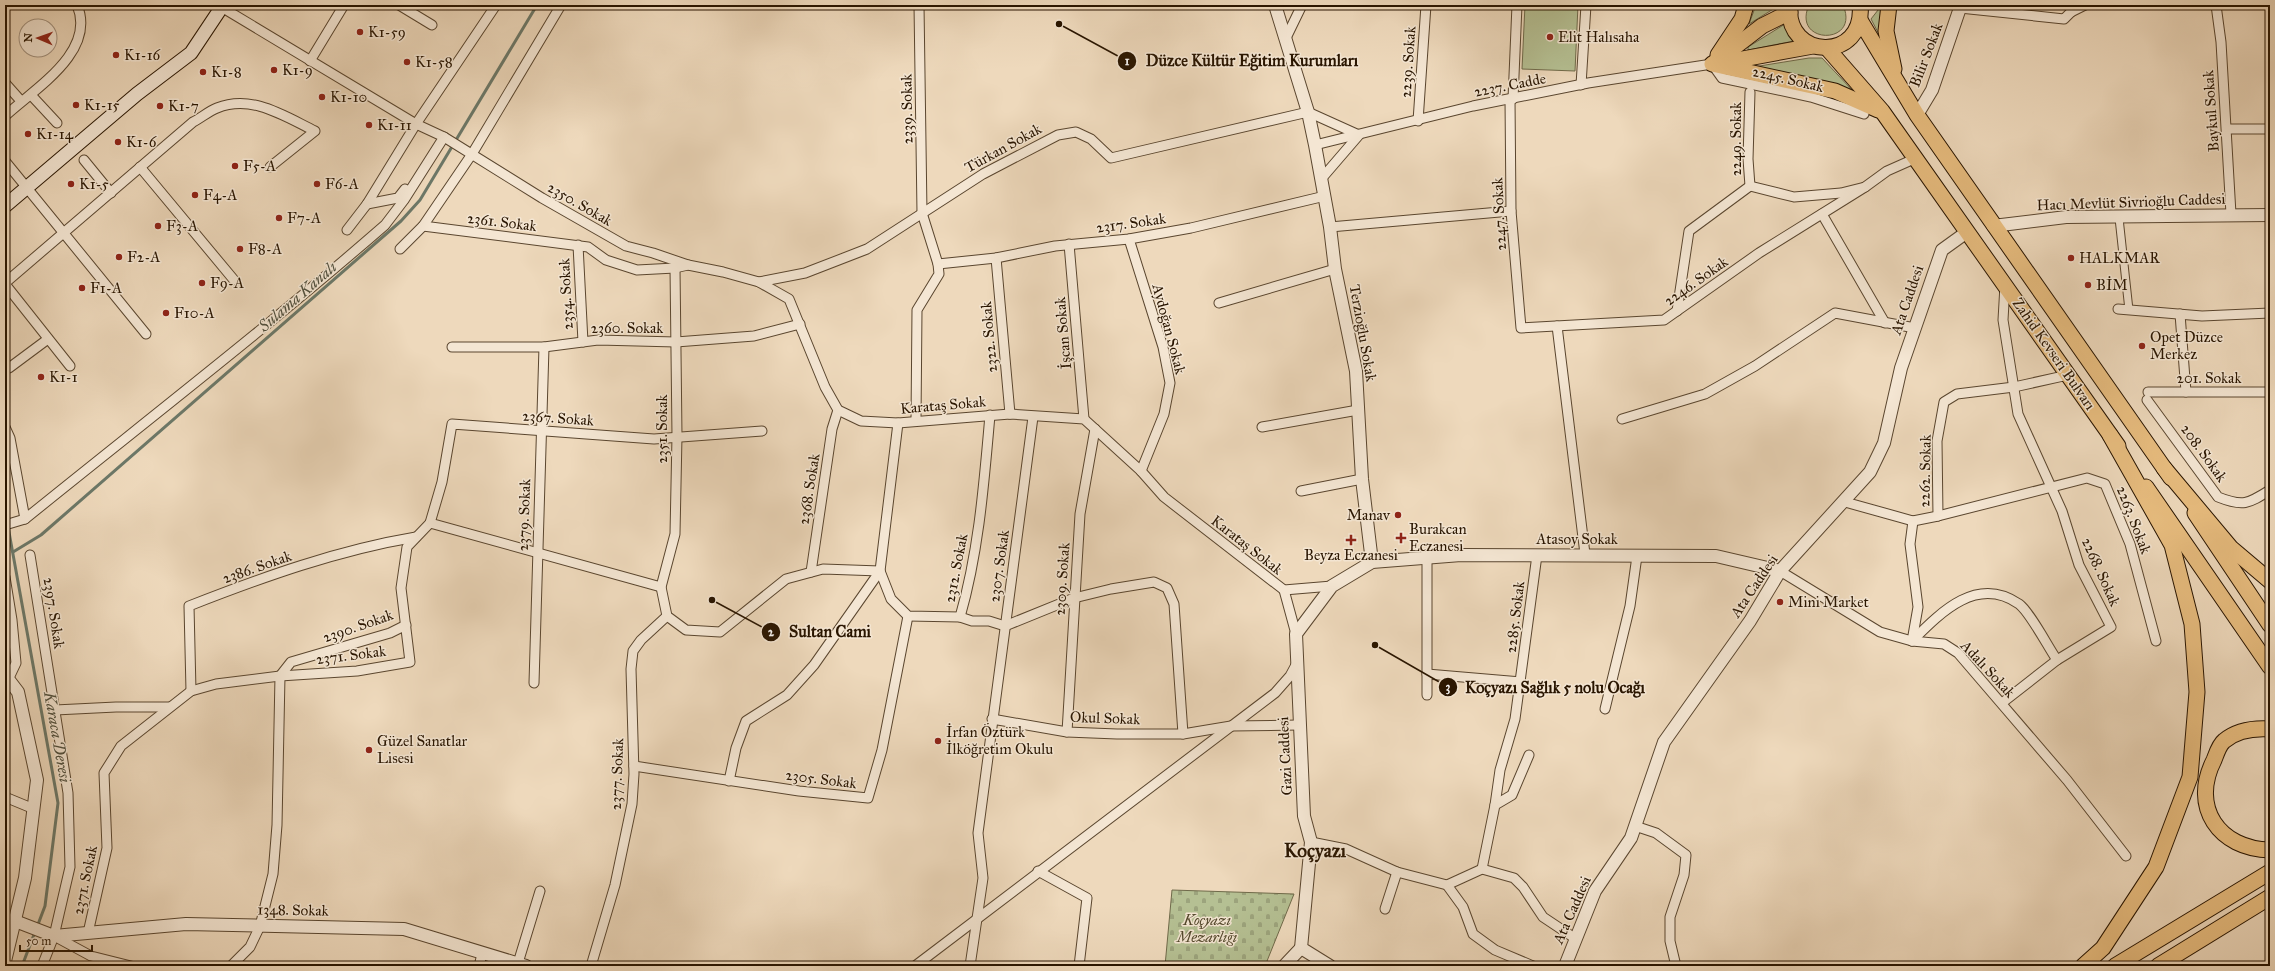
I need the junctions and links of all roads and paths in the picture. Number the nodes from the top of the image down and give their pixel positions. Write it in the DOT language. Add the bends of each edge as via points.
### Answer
graph roads {
  1 [pos="77,5"];
  2 [pos="344,5"];
  3 [pos="398,5"];
  4 [pos="496,5"];
  5 [pos="561,5"];
  6 [pos="919,5"];
  7 [pos="1275,5"];
  8 [pos="1302,5"];
  9 [pos="1426,5"];
  10 [pos="1517,5"];
  11 [pos="1586,5"];
  12 [pos="1746,5"];
  13 [pos="1889,5"];
  14 [pos="2085,5"];
  15 [pos="2216,5"];
  16 [pos="221,6"];
  17 [pos="1960,7"];
  18 [pos="1790,8"];
  19 [pos="2071,8"];
  20 [pos="1862,11"];
  21 [pos="432,24"];
  22 [pos="1285,40"];
  23 [pos="1820,47"];
  24 [pos="310,61"];
  25 [pos="1712,64"];
  26 [pos="5,83"];
  27 [pos="1898,84"];
  28 [pos="1580,85"];
  29 [pos="1750,92"];
  30 [pos="31,95"];
  31 [pos="1511,99"];
  32 [pos="21,102"];
  33 [pos="1882,111"];
  34 [pos="1308,112"];
  35 [pos="1864,114"];
  36 [pos="5,116"];
  37 [pos="1917,116"];
  38 [pos="1418,121"];
  39 [pos="57,123"];
  40 [pos="416,124"];
  41 [pos="2227,129"];
  42 [pos="2270,129"];
  43 [pos="1359,135"];
  44 [pos="443,136"];
  45 [pos="1315,146"];
  46 [pos="469,152"];
  47 [pos="1914,159"];
  48 [pos="84,160"];
  49 [pos="5,161"];
  50 [pos="140,167"];
  51 [pos="270,167"];
  52 [pos="1322,178"];
  53 [pos="1750,186"];
  54 [pos="1865,187"];
  55 [pos="27,188"];
  56 [pos="111,193"];
  57 [pos="1325,196"];
  58 [pos="367,204"];
  59 [pos="5,206"];
  60 [pos="1511,211"];
  61 [pos="922,214"];
  62 [pos="1822,214"];
  63 [pos="2231,214"];
  64 [pos="2270,215"];
  65 [pos="2120,218"];
  66 [pos="423,226"];
  67 [pos="1992,226"];
  68 [pos="1330,227"];
  69 [pos="347,230"];
  70 [pos="64,232"];
  71 [pos="1967,232"];
  72 [pos="1129,239"];
  73 [pos="1069,244"];
  74 [pos="578,245"];
  75 [pos="400,249"];
  76 [pos="996,258"];
  77 [pos="938,264"];
  78 [pos="688,265"];
  79 [pos="675,268"];
  80 [pos="1335,269"];
  81 [pos="234,280"];
  82 [pos="759,282"];
  83 [pos="5,283"];
  84 [pos="2005,284"];
  85 [pos="1219,303"];
  86 [pos="2118,309"];
  87 [pos="2129,310"];
  88 [pos="1677,311"];
  89 [pos="2270,312"];
  90 [pos="2180,314"];
  91 [pos="1885,323"];
  92 [pos="800,324"];
  93 [pos="1557,326"];
  94 [pos="1521,328"];
  95 [pos="1915,328"];
  96 [pos="146,334"];
  97 [pos="48,339"];
  98 [pos="583,342"];
  99 [pos="676,342"];
  100 [pos="452,347"];
  101 [pos="544,347"];
  102 [pos="70,366"];
  103 [pos="9,368"];
  104 [pos="2068,375"];
  105 [pos="2014,387"];
  106 [pos="2186,392"];
  107 [pos="2270,392"];
  108 [pos="2148,396"];
  109 [pos="838,410"];
  110 [pos="1358,410"];
  111 [pos="1010,414"];
  112 [pos="990,415"];
  113 [pos="1033,417"];
  114 [pos="1084,419"];
  115 [pos="1622,419"];
  116 [pos="916,420"];
  117 [pos="898,423"];
  118 [pos="5,427"];
  119 [pos="1262,427"];
  120 [pos="1095,429"];
  121 [pos="542,430"];
  122 [pos="762,430"];
  123 [pos="2110,435"];
  124 [pos="677,436"];
  125 [pos="2164,468"];
  126 [pos="1141,471"];
  127 [pos="1362,479"];
  128 [pos="2050,487"];
  129 [pos="2270,490"];
  130 [pos="1301,492"];
  131 [pos="1845,502"];
  132 [pos="1938,516"];
  133 [pos="25,519"];
  134 [pos="1913,521"];
  135 [pos="430,523"];
  136 [pos="5,525"];
  137 [pos="416,537"];
  138 [pos="536,551"];
  139 [pos="1585,554"];
  140 [pos="30,555"];
  141 [pos="1537,555"];
  142 [pos="1637,556"];
  143 [pos="1427,557"];
  144 [pos="1372,562"];
  145 [pos="880,571"];
  146 [pos="1780,571"];
  147 [pos="810,572"];
  148 [pos="5,577"];
  149 [pos="2270,581"];
  150 [pos="1332,586"];
  151 [pos="661,587"];
  152 [pos="1284,590"];
  153 [pos="1074,598"];
  154 [pos="667,616"];
  155 [pos="908,616"];
  156 [pos="960,617"];
  157 [pos="406,625"];
  158 [pos="2270,625"];
  159 [pos="1005,626"];
  160 [pos="1296,634"];
  161 [pos="1912,641"];
  162 [pos="2156,641"];
  163 [pos="2057,660"];
  164 [pos="1297,663"];
  165 [pos="2270,667"];
  166 [pos="1427,674"];
  167 [pos="280,676"];
  168 [pos="7,677"];
  169 [pos="1521,682"];
  170 [pos="534,683"];
  171 [pos="191,691"];
  172 [pos="1427,695"];
  173 [pos="2002,703"];
  174 [pos="168,707"];
  175 [pos="1605,709"];
  176 [pos="55,710"];
  177 [pos="992,719"];
  178 [pos="1299,725"];
  179 [pos="1231,726"];
  180 [pos="2270,729"];
  181 [pos="1067,732"];
  182 [pos="1183,734"];
  183 [pos="1528,755"];
  184 [pos="634,766"];
  185 [pos="729,781"];
  186 [pos="5,797"];
  187 [pos="1495,805"];
  188 [pos="34,809"];
  189 [pos="1636,826"];
  190 [pos="1311,842"];
  191 [pos="2270,850"];
  192 [pos="2126,856"];
  193 [pos="1482,869"];
  194 [pos="1038,871"];
  195 [pos="1397,872"];
  196 [pos="2270,872"];
  197 [pos="1447,885"];
  198 [pos="540,891"];
  199 [pos="2270,897"];
  200 [pos="1385,909"];
  201 [pos="977,917"];
  202 [pos="15,921"];
  203 [pos="260,926"];
  204 [pos="88,933"];
  205 [pos="54,936"];
  206 [pos="1576,939"];
  207 [pos="1301,948"];
  208 [pos="6,949"];
  209 [pos="482,954"];
  210 [pos="5,961"];
  211 [pos="522,965"];
  212 [pos="42,966"];
  213 [pos="131,966"];
  214 [pos="231,966"];
  215 [pos="479,966"];
  216 [pos="591,966"];
  217 [pos="915,966"];
  218 [pos="970,966"];
  219 [pos="1079,966"];
  220 [pos="1284,966"];
  221 [pos="1330,966"];
  222 [pos="1533,966"];
  223 [pos="1565,966"];
  224 [pos="1676,966"];
  225 [pos="2083,966"];
  226 [pos="2115,966"];
  227 [pos="2158,966"];
  1 -- 30 [label="street" via="80,12 79,37 65,63"];
  2 -- 24 [label="street"];
  3 -- 21 [label="street"];
  4 -- 40 [label="street"];
  5 -- 46 [label="street"];
  6 -- 61 [label="street, 2339. Sokak"];
  7 -- 22 [label="street, Terzioğlu Sokak"];
  8 -- 22 [label="street"];
  9 -- 38 [label="street, 2239. Sokak"];
  10 -- 31 [label="street, 2247. Sokak"];
  11 -- 28 [label="street"];
  12 -- 25 [label="main road" via="1742,19"];
  13 -- 27 [label="main road" via="1886,31"];
  14 -- 19 [label="street"];
  15 -- 41 [label="street, Baykul Sokak"];
  16 -- 24 [label="street, 2350. Sokak"];
  16 -- 55 [label="main road" via="191,53 137,94"];
  17 -- 19 [label="street" via="2064,19"];
  17 -- 37 [label="street, Bilir Sokak" via="1932,90"];
  18 -- 23 [label="main road, Zahid Kevseri Bulvarı" via="1794,28 1800,37"];
  18 -- 25 [label="main road"];
  20 -- 23 [label="main road" via="1856,30 1849,39 1840,45"];
  20 -- 27 [label="main road, Zahid Kevseri Bulvarı"];
  22 -- 34 [label="street, Terzioğlu Sokak"];
  23 -- 25 [label="main road"];
  23 -- 33 [label="main road, Zahid Kevseri Bulvarı"];
  24 -- 40 [label="street, 2350. Sokak"];
  25 -- 28 [label="street, 2237. Cadde"];
  25 -- 33 [label="main road" via="1835,91"];
  25 -- 35 [label="street, 2245. Sokak" via="1722,78 1811,97"];
  26 -- 32 [label="street"];
  27 -- 37 [label="main road, Zahid Kevseri Bulvarı"];
  28 -- 31 [label="street, 2237. Cadde"];
  29 -- 53 [label="street, 2249. Sokak"];
  30 -- 32 [label="street"];
  30 -- 39 [label="street"];
  31 -- 38 [label="street, 2237. Cadde"];
  31 -- 60 [label="street, 2247. Sokak"];
  32 -- 36 [label="street"];
  33 -- 47 [label="main road, Zahid Kevseri Bulvarı"];
  34 -- 43 [label="street"];
  34 -- 45 [label="street, Terzioğlu Sokak"];
  34 -- 61 [label="street, Türkan Sokak" via="1111,158 1091,140 1076,132 1058,134 983,174"];
  37 -- 67 [label="main road, Zahid Kevseri Bulvarı"];
  38 -- 43 [label="street, 2237. Cadde"];
  40 -- 44 [label="street, 2350. Sokak"];
  40 -- 58 [label="street"];
  41 -- 42 [label="street"];
  41 -- 63 [label="street, Baykul Sokak"];
  43 -- 45 [label="street, 2237. Cadde"];
  43 -- 52 [label="street"];
  44 -- 46 [label="street, 2350. Sokak"];
  44 -- 58 [label="street" via="398,198"];
  44 -- 133 [label="street" via="404,200 385,225 219,365"];
  45 -- 52 [label="street, Terzioğlu Sokak"];
  46 -- 66 [label="street"];
  46 -- 78 [label="street, 2350. Sokak" via="626,246"];
  47 -- 54 [label="street, 2246. Sokak" via="1887,171"];
  47 -- 71 [label="main road, Zahid Kevseri Bulvarı"];
  48 -- 56 [label="street"];
  49 -- 55 [label="street"];
  50 -- 51 [label="street" via="193,122 217,108 241,103 266,107 315,131"];
  50 -- 56 [label="street"];
  50 -- 81 [label="street"];
  52 -- 57 [label="street, Terzioğlu Sokak"];
  53 -- 54 [label="street, 2246. Sokak" via="1794,197"];
  53 -- 88 [label="street" via="1689,231"];
  54 -- 62 [label="street, 2246. Sokak"];
  55 -- 59 [label="main road"];
  55 -- 70 [label="street"];
  56 -- 70 [label="street"];
  57 -- 68 [label="street, Terzioğlu Sokak"];
  57 -- 72 [label="street, 2317. Sokak" via="1191,228"];
  58 -- 69 [label="street"];
  60 -- 68 [label="street"];
  60 -- 94 [label="street, 2247. Sokak"];
  61 -- 77 [label="street"];
  61 -- 82 [label="street, Türkan Sokak" via="867,249 805,273"];
  62 -- 88 [label="street, 2246. Sokak" via="1760,253"];
  62 -- 91 [label="street"];
  63 -- 64 [label="street, Hacı Mevlüt Sivrioğlu Caddesi"];
  63 -- 65 [label="street, Hacı Mevlüt Sivrioğlu Caddesi"];
  65 -- 67 [label="street, Hacı Mevlüt Sivrioğlu Caddesi" via="2066,217"];
  65 -- 87 [label="street"];
  66 -- 74 [label="street, 2361. Sokak"];
  66 -- 75 [label="street"];
  67 -- 125 [label="main road, Zahid Kevseri Bulvarı"];
  68 -- 80 [label="street, Terzioğlu Sokak"];
  70 -- 83 [label="street"];
  70 -- 96 [label="street"];
  71 -- 84 [label="main road, Zahid Kevseri Bulvarı"];
  71 -- 95 [label="street, Ata Caddesi" via="1942,250"];
  72 -- 73 [label="street, 2317. Sokak"];
  72 -- 126 [label="street, Aydoğan Sokak" via="1163,347 1170,383 1164,414"];
  73 -- 76 [label="street, 2317. Sokak"];
  73 -- 114 [label="street, İşcan Sokak"];
  74 -- 79 [label="street" via="588,247 606,260 637,270"];
  74 -- 98 [label="street, 2354. Sokak"];
  76 -- 77 [label="street, 2317. Sokak"];
  76 -- 111 [label="street, 2322. Sokak"];
  77 -- 116 [label="street" via="939,274 917,310"];
  78 -- 79 [label="street"];
  78 -- 82 [label="street"];
  79 -- 99 [label="street, 2351. Sokak"];
  80 -- 85 [label="street"];
  80 -- 110 [label="street, Terzioğlu Sokak" via="1356,371"];
  82 -- 92 [label="street" via="789,299"];
  83 -- 97 [label="street"];
  84 -- 104 [label="main road, Zahid Kevseri Bulvarı"];
  84 -- 105 [label="street, 2268. Sokak" via="2003,320"];
  86 -- 87 [label="street"];
  87 -- 90 [label="street"];
  88 -- 93 [label="street, 2246. Sokak" via="1664,320"];
  89 -- 90 [label="street" via="2202,316"];
  90 -- 106 [label="street"];
  91 -- 95 [label="street"];
  91 -- 115 [label="street" via="1836,313 1755,366 1705,394"];
  92 -- 99 [label="street, 2360. Sokak" via="754,336"];
  92 -- 109 [label="street" via="825,387"];
  93 -- 94 [label="street, 2246. Sokak"];
  93 -- 139 [label="street"];
  95 -- 131 [label="street, Ata Caddesi" via="1901,368 1884,442 1870,472"];
  97 -- 102 [label="street"];
  97 -- 103 [label="street"];
  98 -- 99 [label="street, 2360. Sokak"];
  98 -- 101 [label="street, 2360. Sokak"];
  99 -- 124 [label="street, 2351. Sokak"];
  100 -- 101 [label="street, 2360. Sokak"];
  101 -- 121 [label="street, 2379. Sokak"];
  104 -- 105 [label="street, 2262. Sokak"];
  104 -- 123 [label="main road, Zahid Kevseri Bulvarı"];
  105 -- 128 [label="street, 2268. Sokak" via="2018,414"];
  105 -- 132 [label="street, 2262. Sokak" via="1957,394 1944,402 1937,441"];
  106 -- 107 [label="street, 201. Sokak"];
  106 -- 108 [label="street, 201. Sokak"];
  108 -- 129 [label="street, 208. Sokak" via="2218,496 2236,504 2253,500"];
  109 -- 117 [label="street, Karataş Sokak" via="861,421"];
  109 -- 147 [label="street, 2368. Sokak" via="832,429"];
  110 -- 119 [label="street"];
  110 -- 127 [label="street, Terzioğlu Sokak"];
  111 -- 112 [label="street, Karataş Sokak"];
  111 -- 113 [label="street, Karataş Sokak"];
  112 -- 116 [label="street, Karataş Sokak"];
  112 -- 156 [label="street, 2312. Sokak" via="971,579"];
  113 -- 114 [label="street, Karataş Sokak"];
  113 -- 159 [label="street, 2307. Sokak"];
  114 -- 120 [label="street, Karataş Sokak"];
  116 -- 117 [label="street, Karataş Sokak"];
  117 -- 145 [label="street"];
  118 -- 133 [label="street" via="10,438"];
  120 -- 126 [label="street, Karataş Sokak"];
  120 -- 153 [label="street, 2309. Sokak" via="1080,514"];
  121 -- 124 [label="street, 2367. Sokak" via="654,439"];
  121 -- 135 [label="street, 2367. Sokak" via="452,424 442,482"];
  121 -- 138 [label="street, 2379. Sokak"];
  122 -- 124 [label="street, 2367. Sokak"];
  123 -- 165 [label="main road, Zahid Kevseri Bulvarı"];
  123 -- 225 [label="main road" via="2172,545 2192,624 2197,692 2190,777 2156,867 2103,948"];
  124 -- 151 [label="street, 2351. Sokak" via="675,534"];
  125 -- 149 [label="main road" via="2231,548"];
  125 -- 158 [label="main road, Zahid Kevseri Bulvarı"];
  126 -- 152 [label="street, Karataş Sokak" via="1164,497"];
  127 -- 130 [label="street"];
  127 -- 144 [label="street, Terzioğlu Sokak"];
  128 -- 132 [label="street, 2263. Sokak"];
  128 -- 162 [label="street, 2263. Sokak" via="2087,478 2105,484 2130,544"];
  128 -- 163 [label="street, 2268. Sokak" via="2062,511 2079,564 2111,627"];
  131 -- 134 [label="street"];
  131 -- 146 [label="street, Ata Caddesi"];
  132 -- 134 [label="street, 2262. Sokak"];
  133 -- 136 [label="street"];
  134 -- 161 [label="street, 2262. Sokak" via="1910,544 1918,607"];
  135 -- 137 [label="street, 2371. Sokak"];
  135 -- 138 [label="street"];
  137 -- 157 [label="street, 2371. Sokak" via="407,547 401,588"];
  137 -- 171 [label="street, 2386. Sokak" via="363,547 249,582 189,606"];
  138 -- 151 [label="street"];
  138 -- 170 [label="street, 2379. Sokak"];
  139 -- 141 [label="street, Atasoy Sokak"];
  139 -- 142 [label="street, Atasoy Sokak"];
  140 -- 176 [label="street, 2397. Sokak"];
  141 -- 143 [label="street, Atasoy Sokak"];
  141 -- 169 [label="street, 2285. Sokak"];
  142 -- 146 [label="street, Atasoy Sokak" via="1716,556"];
  142 -- 175 [label="street" via="1630,606"];
  143 -- 144 [label="street, Atasoy Sokak"];
  143 -- 166 [label="street"];
  144 -- 150 [label="street"];
  145 -- 147 [label="street" via="824,569"];
  145 -- 155 [label="street" via="891,599"];
  145 -- 185 [label="street" via="809,670 787,695 746,721 736,748"];
  146 -- 161 [label="street, Adalı Sokak" via="1880,632"];
  146 -- 189 [label="street, Ata Caddesi" via="1750,621 1664,742"];
  147 -- 154 [label="street" via="786,579 720,632 686,630"];
  148 -- 168 [label="street" via="16,663"];
  150 -- 152 [label="street, Karataş Sokak"];
  150 -- 160 [label="street"];
  151 -- 154 [label="street"];
  152 -- 160 [label="street"];
  153 -- 159 [label="street"];
  153 -- 181 [label="street, 2309. Sokak"];
  153 -- 182 [label="street" via="1154,582 1167,588 1174,604"];
  154 -- 184 [label="street, 2377. Sokak" via="633,650"];
  155 -- 156 [label="street, 2312. Sokak"];
  155 -- 185 [label="street, 2305. Sokak" via="882,750 868,798"];
  156 -- 159 [label="street"];
  157 -- 167 [label="street, 2390. Sokak" via="390,634 291,662"];
  157 -- 167 [label="street, 2371. Sokak" via="410,662 357,671"];
  159 -- 177 [label="street, 2307. Sokak"];
  160 -- 164 [label="street, Gazi Caddesi"];
  161 -- 163 [label="street" via="1936,616 1967,596 1986,593 2020,605"];
  161 -- 173 [label="street, Adalı Sokak" via="1944,644 1958,653"];
  163 -- 173 [label="street"];
  164 -- 178 [label="street, Gazi Caddesi"];
  164 -- 179 [label="street" via="1290,676 1275,693"];
  166 -- 169 [label="street"];
  166 -- 172 [label="street"];
  167 -- 171 [label="street, 2371. Sokak" via="216,684"];
  167 -- 203 [label="street" via="274,867"];
  168 -- 188 [label="street" via="18,692 37,780"];
  169 -- 187 [label="street, 2285. Sokak" via="1516,719 1500,770"];
  171 -- 174 [label="street, 2371. Sokak"];
  173 -- 192 [label="street, Adalı Sokak" via="2067,780"];
  174 -- 176 [label="street"];
  174 -- 204 [label="street, 2371. Sokak" via="121,746 104,773 107,848"];
  176 -- 205 [label="street, 2397. Sokak" via="68,793 70,867"];
  177 -- 181 [label="street, Okul Sokak"];
  177 -- 201 [label="street" via="978,833 983,878"];
  178 -- 179 [label="street, Okul Sokak"];
  178 -- 190 [label="street, Gazi Caddesi" via="1304,816"];
  179 -- 182 [label="street, Okul Sokak"];
  179 -- 194 [label="street"];
  180 -- 191 [label="main road" via="2251,728 2223,741 2207,773 2205,805 2220,833 2254,850"];
  181 -- 182 [label="street, Okul Sokak"];
  183 -- 187 [label="street" via="1512,795"];
  184 -- 185 [label="street, 2305. Sokak"];
  184 -- 216 [label="street, 2377. Sokak" via="632,804 615,885"];
  186 -- 188 [label="street"];
  187 -- 193 [label="street, 2285. Sokak"];
  188 -- 202 [label="street" via="26,878"];
  189 -- 206 [label="street, Ata Caddesi" via="1631,838 1595,891"];
  189 -- 224 [label="street" via="1656,833 1686,855 1684,875 1670,917 1670,941"];
  190 -- 195 [label="street" via="1346,849"];
  190 -- 207 [label="street, Gazi Caddesi"];
  193 -- 197 [label="street"];
  193 -- 206 [label="street" via="1514,878 1523,886 1543,917"];
  194 -- 201 [label="street"];
  194 -- 219 [label="street" via="1087,898"];
  195 -- 197 [label="street"];
  195 -- 200 [label="street"];
  196 -- 226 [label="main road"];
  197 -- 222 [label="street" via="1463,908 1473,934 1496,950"];
  198 -- 211 [label="street"];
  199 -- 227 [label="main road"];
  201 -- 217 [label="street"];
  201 -- 218 [label="street"];
  202 -- 205 [label="street"];
  202 -- 208 [label="street"];
  203 -- 204 [label="street, 1348. Sokak" via="186,924"];
  203 -- 209 [label="street, 1348. Sokak" via="404,929"];
  203 -- 214 [label="street" via="250,946"];
  204 -- 205 [label="street, 1348. Sokak"];
  205 -- 212 [label="street, 2397. Sokak"];
  205 -- 213 [label="street" via="91,956"];
  206 -- 223 [label="street, Ata Caddesi"];
  207 -- 220 [label="street"];
  207 -- 221 [label="street"];
  208 -- 210 [label="street"];
  209 -- 211 [label="street, 1348. Sokak"];
  209 -- 215 [label="street"];
}
